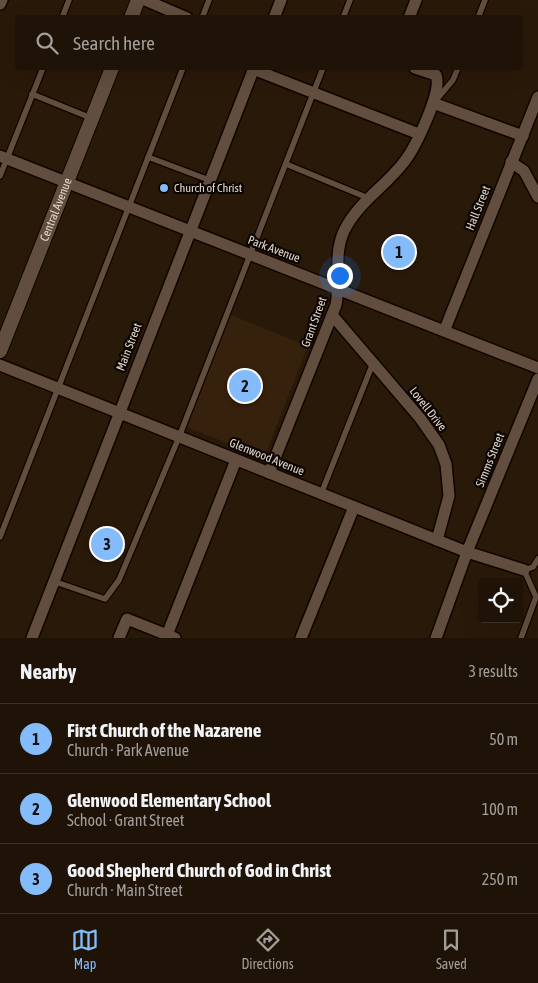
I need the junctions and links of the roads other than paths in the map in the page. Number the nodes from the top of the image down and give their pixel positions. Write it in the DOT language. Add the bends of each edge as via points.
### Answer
graph roads {
  1 [pos="2,0"];
  2 [pos="69,0"];
  3 [pos="138,0"];
  4 [pos="145,0"];
  5 [pos="209,0"];
  6 [pos="281,0"];
  7 [pos="350,0"];
  8 [pos="416,0"];
  9 [pos="485,0"];
  10 [pos="0,4"];
  11 [pos="63,15"];
  12 [pos="132,15"];
  13 [pos="181,15"];
  14 [pos="203,15"];
  15 [pos="275,15"];
  16 [pos="344,15"];
  17 [pos="410,15"];
  18 [pos="479,15"];
  19 [pos="42,70"];
  20 [pos="111,70"];
  21 [pos="182,70"];
  22 [pos="253,70"];
  23 [pos="259,70"];
  24 [pos="322,70"];
  25 [pos="420,70"];
  26 [pos="457,70"];
  27 [pos="314,92"];
  28 [pos="32,94"];
  29 [pos="538,97"];
  30 [pos="434,103"];
  31 [pos="93,119"];
  32 [pos="419,134"];
  33 [pos="523,136"];
  34 [pos="4,157"];
  35 [pos="148,157"];
  36 [pos="511,162"];
  37 [pos="286,164"];
  38 [pos="0,176"];
  39 [pos="209,180"];
  40 [pos="66,182"];
  41 [pos="368,198"];
  42 [pos="538,198"];
  43 [pos="129,207"];
  44 [pos="189,231"];
  45 [pos="251,254"];
  46 [pos="339,288"];
  47 [pos="332,315"];
  48 [pos="445,329"];
  49 [pos="0,351"];
  50 [pos="373,363"];
  51 [pos="0,365"];
  52 [pos="538,368"];
  53 [pos="538,379"];
  54 [pos="57,388"];
  55 [pos="119,412"];
  56 [pos="179,437"];
  57 [pos="236,460"];
  58 [pos="269,473"];
  59 [pos="321,494"];
  60 [pos="354,507"];
  61 [pos="0,537"];
  62 [pos="437,540"];
  63 [pos="467,552"];
  64 [pos="538,559"];
  65 [pos="524,570"];
  66 [pos="53,582"];
  67 [pos="171,637"];
  68 [pos="32,638"];
  69 [pos="119,638"];
  70 [pos="301,638"];
  71 [pos="436,638"];
  72 [pos="520,638"];
  1 -- 10 [label="street"];
  2 -- 11 [label="lane"];
  3 -- 12 [label="street"];
  4 -- 13 [label="street"];
  5 -- 14 [label="lane"];
  6 -- 15 [label="street"];
  7 -- 16 [label="lane"];
  8 -- 17 [label="street"];
  9 -- 18 [label="lane"];
  19 -- 28 [label="lane"];
  20 -- 31 [label="street, Central Avenue"];
  21 -- 35 [label="lane"];
  22 -- 39 [label="street, Main Street"];
  23 -- 27 [label="street"];
  24 -- 27 [label="lane"];
  25 -- 30 [label="street, Grant Street" via="436,76"];
  26 -- 30 [label="lane"];
  27 -- 32 [label="street"];
  27 -- 37 [label="lane"];
  28 -- 31 [label="lane"];
  28 -- 34 [label="lane"];
  29 -- 33 [label="street, Hall Street"];
  30 -- 32 [label="street, Grant Street"];
  30 -- 33 [label="street"];
  31 -- 40 [label="street, Central Avenue"];
  32 -- 41 [label="street, Grant Street" via="405,161"];
  33 -- 36 [label="street, Hall Street"];
  34 -- 38 [label="lane"];
  34 -- 40 [label="street, Park Avenue"];
  35 -- 39 [label="lane"];
  35 -- 43 [label="lane"];
  36 -- 42 [label="street" via="524,171"];
  36 -- 48 [label="street, Hall Street"];
  37 -- 41 [label="lane"];
  37 -- 45 [label="lane"];
  39 -- 44 [label="street, Main Street"];
  40 -- 43 [label="street, Park Avenue"];
  40 -- 49 [label="street, Central Avenue"];
  41 -- 46 [label="street, Grant Street" via="341,238 336,265"];
  43 -- 44 [label="street, Park Avenue"];
  43 -- 54 [label="lane"];
  44 -- 45 [label="street, Park Avenue"];
  44 -- 55 [label="street, Main Street"];
  45 -- 46 [label="street, Park Avenue"];
  45 -- 56 [label="lane"];
  46 -- 47 [label="street, Grant Street"];
  46 -- 48 [label="street, Park Avenue"];
  47 -- 50 [label="street, Lovell Drive"];
  47 -- 58 [label="street, Grant Street"];
  48 -- 52 [label="street, Park Avenue"];
  50 -- 59 [label="lane"];
  50 -- 62 [label="street, Lovell Drive" via="433,435 443,455 448,496"];
  51 -- 54 [label="street, Glenwood Avenue"];
  53 -- 63 [label="street, Simms Street"];
  54 -- 55 [label="street, Glenwood Avenue"];
  54 -- 61 [label="lane"];
  55 -- 56 [label="street, Glenwood Avenue"];
  55 -- 66 [label="street, Main Street"];
  56 -- 57 [label="street, Glenwood Avenue"];
  56 -- 66 [label="lane" via="113,591 105,599"];
  57 -- 58 [label="street, Glenwood Avenue"];
  57 -- 67 [label="street"];
  58 -- 59 [label="street, Glenwood Avenue"];
  59 -- 60 [label="street, Glenwood Avenue"];
  60 -- 62 [label="street, Glenwood Avenue"];
  60 -- 70 [label="street"];
  62 -- 63 [label="street, Glenwood Avenue"];
  63 -- 65 [label="street, Glenwood Avenue"];
  63 -- 71 [label="street"];
  64 -- 65 [label="lane" via="533,567"];
  65 -- 72 [label="lane" via="536,598"];
  66 -- 68 [label="street, Main Street"];
  67 -- 69 [label="street" via="127,619"];
}
